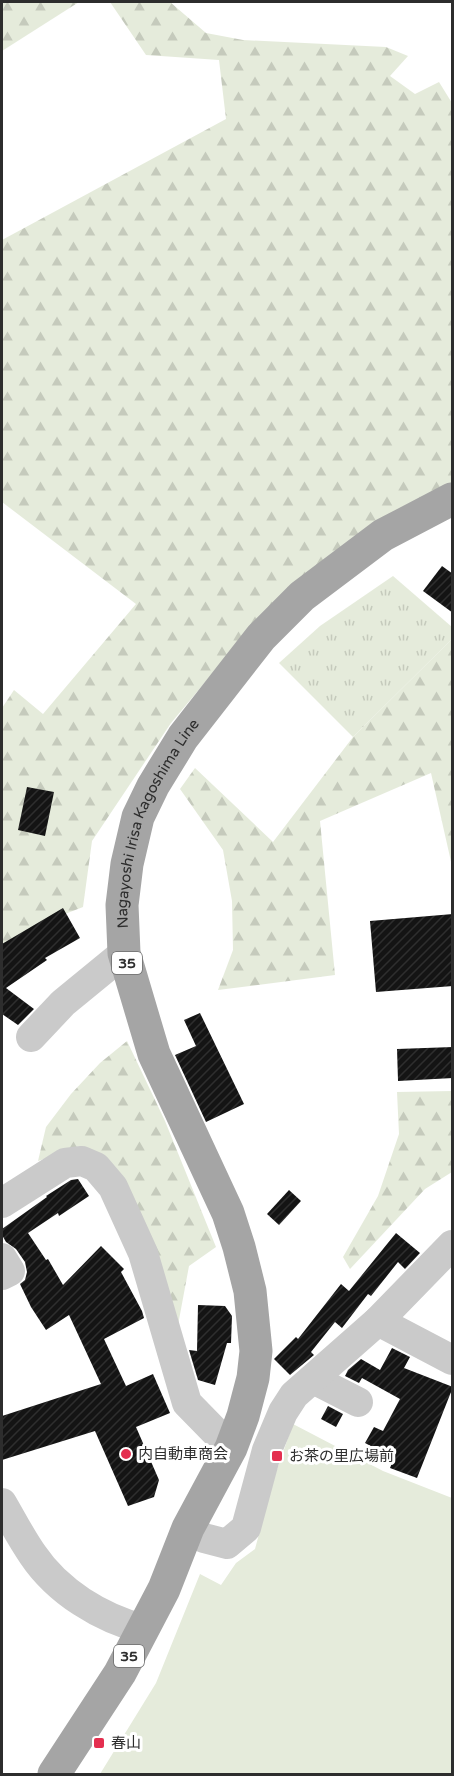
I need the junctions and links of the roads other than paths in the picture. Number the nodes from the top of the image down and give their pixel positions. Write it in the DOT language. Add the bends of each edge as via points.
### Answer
graph roads {
  1 [pos="453,499"];
  2 [pos="124,953"];
  3 [pos="31,1037"];
  4 [pos="2,1203"];
  5 [pos="453,1245"];
  6 [pos="2,1257"];
  7 [pos="2,1275"];
  8 [pos="378,1321"];
  9 [pos="453,1360"];
  10 [pos="313,1378"];
  11 [pos="358,1402"];
  12 [pos="231,1448"];
  13 [pos="2,1503"];
  14 [pos="188,1528"];
  15 [pos="143,1629"];
  16 [pos="54,1774"];
  1 -- 2 [label="main road, Nagayoshi Irisa Kagoshima Line / 35" via="383,535 302,596 261,637 183,737 138,817 126,864 122,905"];
  2 -- 3 [label="street" via="63,1003"];
  2 -- 12 [label="main road, Nagayoshi Irisa Kagoshima Line / 35" via="154,1054 228,1213 250,1291 255,1322 253,1378"];
  4 -- 12 [label="street" via="65,1163 82,1161 96,1167 113,1186 143,1253 187,1403"];
  5 -- 8 [label="street"];
  6 -- 7 [label="street" via="10,1271"];
  8 -- 9 [label="street"];
  8 -- 10 [label="street"];
  10 -- 11 [label="street"];
  10 -- 14 [label="street" via="294,1395 277,1426 246,1528 227,1544 204,1538"];
  12 -- 14 [label="main road, Nagayoshi Irisa Kagoshima Line / 35"];
  13 -- 15 [label="street" via="33,1556 53,1580 90,1608"];
  14 -- 15 [label="main road, Nagayoshi Irisa Kagoshima Line / 35"];
  15 -- 16 [label="main road, Nagayoshi Irisa Kagoshima Line / 35" via="120,1673"];
}
